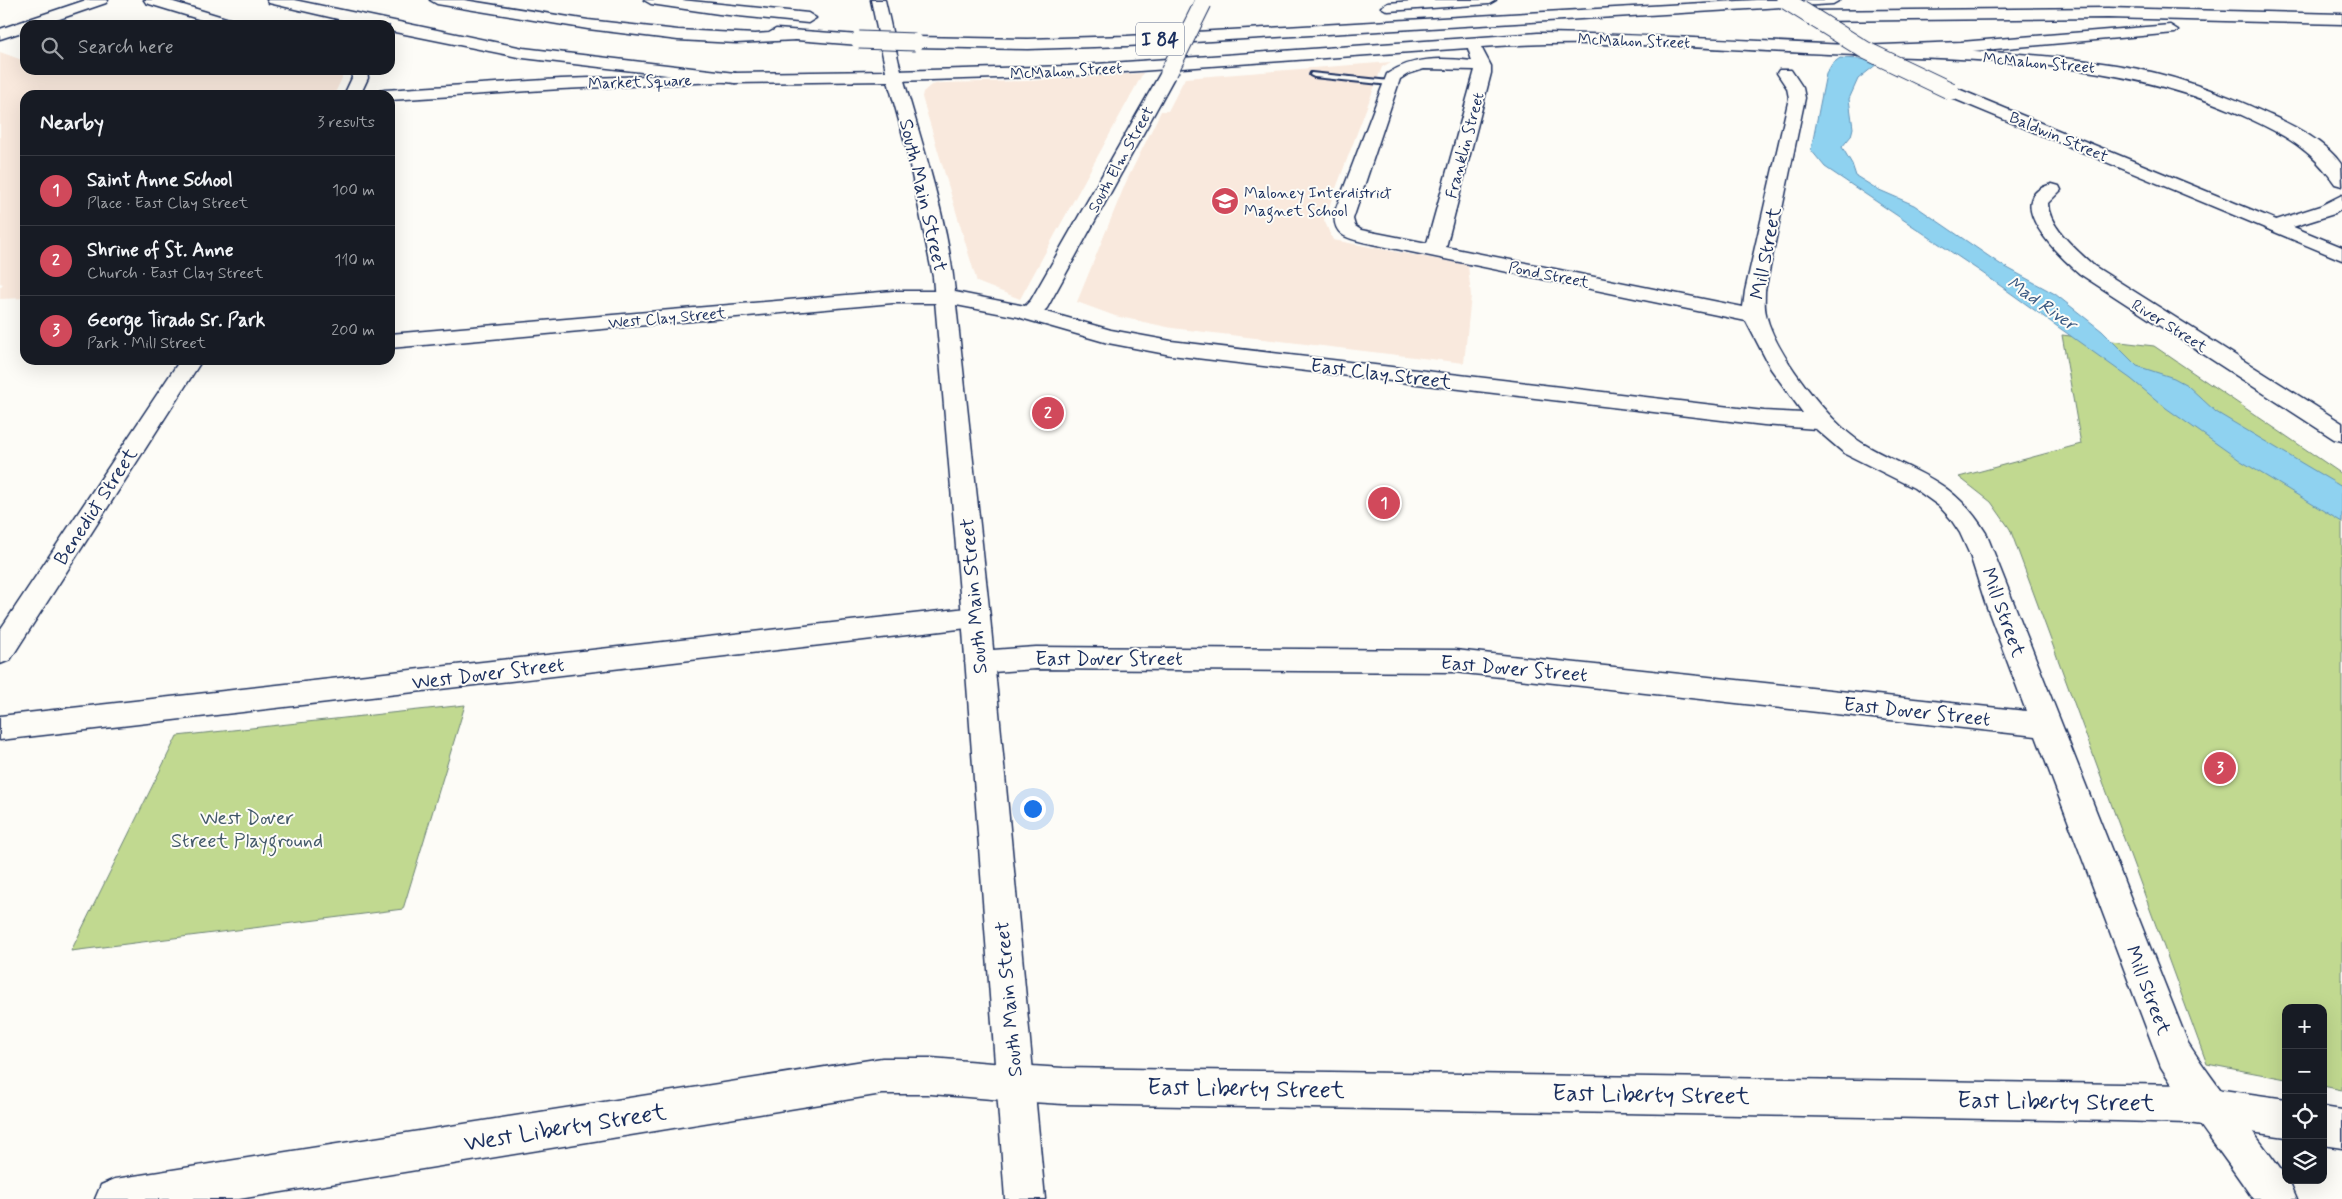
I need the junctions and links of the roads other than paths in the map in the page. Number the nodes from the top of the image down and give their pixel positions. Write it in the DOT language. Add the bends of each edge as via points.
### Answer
graph roads {
  1 [pos="101,0"];
  2 [pos="152,0"];
  3 [pos="274,0"];
  4 [pos="437,0"];
  5 [pos="651,0"];
  6 [pos="710,0"];
  7 [pos="878,0"];
  8 [pos="1489,0"];
  9 [pos="1785,0"];
  10 [pos="1833,0"];
  11 [pos="1204,2"];
  12 [pos="567,6"];
  13 [pos="1368,8"];
  14 [pos="746,13"];
  15 [pos="1210,18"];
  16 [pos="1517,18"];
  17 [pos="822,19"];
  18 [pos="2342,19"];
  19 [pos="41,20"];
  20 [pos="218,20"];
  21 [pos="362,20"];
  22 [pos="1180,20"];
  23 [pos="871,22"];
  24 [pos="902,24"];
  25 [pos="20,27"];
  26 [pos="395,27"];
  27 [pos="2342,28"];
  28 [pos="0,34"];
  29 [pos="794,36"];
  30 [pos="1471,42"];
  31 [pos="1858,51"];
  32 [pos="1482,66"];
  33 [pos="1785,73"];
  34 [pos="360,75"];
  35 [pos="896,76"];
  36 [pos="1314,76"];
  37 [pos="734,78"];
  38 [pos="1390,83"];
  39 [pos="354,90"];
  40 [pos="395,94"];
  41 [pos="2342,180"];
  42 [pos="2052,190"];
  43 [pos="2342,201"];
  44 [pos="2277,226"];
  45 [pos="1435,251"];
  46 [pos="2342,254"];
  47 [pos="945,297"];
  48 [pos="1030,313"];
  49 [pos="1755,316"];
  50 [pos="395,341"];
  51 [pos="188,365"];
  52 [pos="1822,422"];
  53 [pos="2342,434"];
  54 [pos="976,617"];
  55 [pos="0,653"];
  56 [pos="979,662"];
  57 [pos="2046,726"];
  58 [pos="0,728"];
  59 [pos="1016,1082"];
  60 [pos="2210,1107"];
  61 [pos="2282,1117"];
  62 [pos="2327,1127"];
  63 [pos="2342,1129"];
  64 [pos="115,1199"];
  65 [pos="1025,1199"];
  66 [pos="2278,1199"];
  1 -- 19 [label="main road"];
  2 -- 20 [label="main road"];
  3 -- 21 [label="main road"];
  4 -- 29 [label="main road" via="574,23 706,38 741,40"];
  5 -- 14 [label="main road"];
  6 -- 14 [label="main road"];
  7 -- 35 [label="main road, South Main Street"];
  8 -- 13 [label="main road"];
  9 -- 44 [label="main road, Baldwin Street, bridge" via="1842,37 1951,91"];
  10 -- 16 [label="main road, I 84"];
  11 -- 48 [label="main road, South Elm Street, bridge" via="1047,294"];
  12 -- 29 [label="main road, I 84" via="690,25"];
  14 -- 17 [label="main road"];
  15 -- 22 [label="main road, I 84"];
  16 -- 18 [label="main road" via="1594,23 2063,12"];
  16 -- 29 [label="main road, I 84, bridge" via="1000,44"];
  23 -- 24 [label="main road"];
  25 -- 28 [label="main road"];
  26 -- 37 [label="main road" via="515,52"];
  27 -- 31 [label="main road" via="2171,30 1961,47"];
  30 -- 31 [label="main road, McMahon Street" via="1581,38"];
  30 -- 32 [label="main road, Franklin Street"];
  30 -- 35 [label="main road, McMahon Street" via="1068,71"];
  31 -- 41 [label="main road, McMahon Street" via="2068,63 2171,83 2229,102 2278,125 2316,149 2332,164"];
  32 -- 38 [label="main road" via="1418,66 1398,72"];
  32 -- 45 [label="main road, Franklin Street" via="1482,79"];
  33 -- 49 [label="main road, Mill Street" via="1795,88 1797,98 1755,291"];
  34 -- 39 [label="main road"];
  35 -- 37 [label="main road, Market Square"];
  35 -- 47 [label="main road, South Main Street" via="931,214"];
  36 -- 38 [label="lane"];
  37 -- 40 [label="main road, Market Square"];
  38 -- 45 [label="main road, Pond Street" via="1345,211 1345,227 1357,234"];
  42 -- 53 [label="main road, River Street" via="2039,201 2038,211 2067,251 2087,270"];
  43 -- 44 [label="main road" via="2327,210"];
  44 -- 46 [label="main road, Baldwin Street"];
  45 -- 49 [label="main road, Pond Street"];
  47 -- 48 [label="main road, East Clay Street"];
  47 -- 50 [label="main road, West Clay Street" via="893,297"];
  47 -- 54 [label="main road, South Main Street"];
  48 -- 52 [label="main road, East Clay Street" via="1108,336 1171,348 1764,418"];
  49 -- 52 [label="main road, Mill Street" via="1770,347"];
  51 -- 55 [label="main road, Benedict Street"];
  52 -- 57 [label="main road, Mill Street" via="1853,448 1929,486 1950,502 1967,522 1981,548"];
  54 -- 56 [label="main road, South Main Street"];
  54 -- 58 [label="main road, West Dover Street"];
  56 -- 57 [label="main road, East Dover Street" via="1036,658 1455,661"];
  56 -- 59 [label="main road, South Main Street"];
  57 -- 60 [label="main road, Mill Street" via="2174,1054"];
  59 -- 60 [label="main road, East Liberty Street" via="1063,1086 2117,1102"];
  59 -- 64 [label="main road, West Liberty Street" via="931,1076 872,1078"];
  59 -- 65 [label="main road, South Main Street"];
  60 -- 61 [label="main road, East Liberty Street"];
  60 -- 66 [label="main road, Mill Street"];
  62 -- 63 [label="main road"];
}
